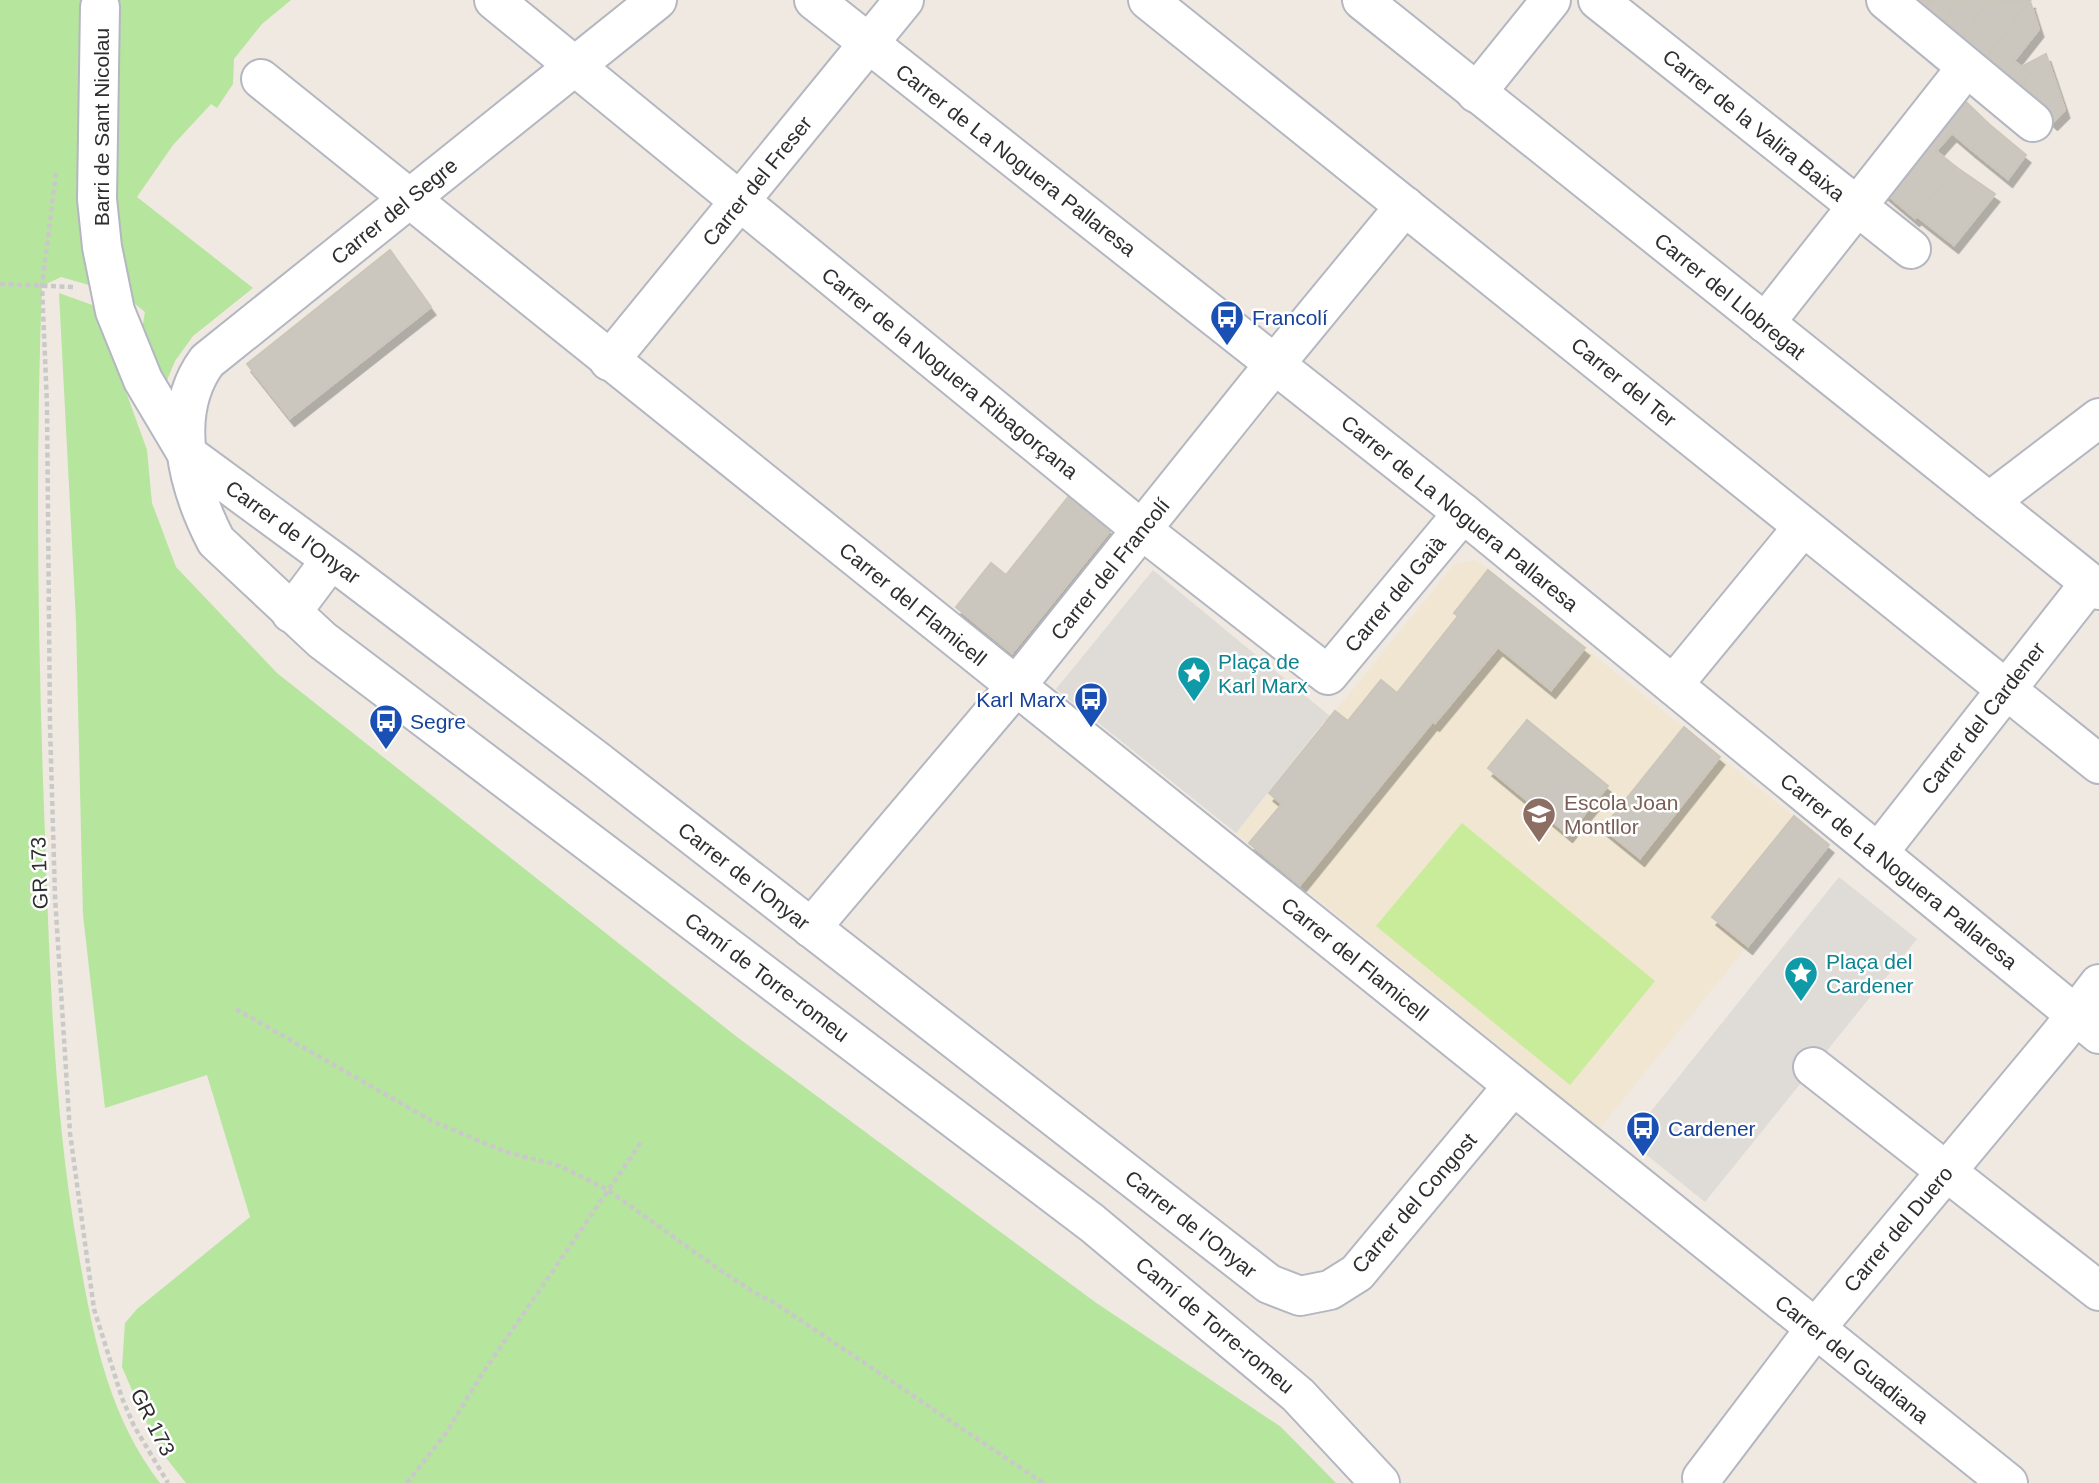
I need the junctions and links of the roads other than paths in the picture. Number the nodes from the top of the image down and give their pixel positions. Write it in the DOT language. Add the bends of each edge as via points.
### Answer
graph roads {
  1 [pos="494,0"];
  2 [pos="657,0"];
  3 [pos="814,0"];
  4 [pos="904,0"];
  5 [pos="1148,0"];
  6 [pos="1362,0"];
  7 [pos="1551,0"];
  8 [pos="1598,0"];
  9 [pos="1886,0"];
  10 [pos="100,7"];
  11 [pos="867,43"];
  12 [pos="575,65"];
  13 [pos="1966,68"];
  14 [pos="261,79"];
  15 [pos="1476,93"];
  16 [pos="2033,122"];
  17 [pos="410,198"];
  18 [pos="741,201"];
  19 [pos="1405,206"];
  20 [pos="1857,207"];
  21 [pos="1911,249"];
  22 [pos="1765,323"];
  23 [pos="609,361"];
  24 [pos="1274,364"];
  25 [pos="2099,418"];
  26 [pos="187,454"];
  27 [pos="1989,502"];
  28 [pos="1463,513"];
  29 [pos="1803,527"];
  30 [pos="1142,530"];
  31 [pos="330,561"];
  32 [pos="2095,586"];
  33 [pos="291,613"];
  34 [pos="1328,675"];
  35 [pos="1673,685"];
  36 [pos="1016,686"];
  37 [pos="2005,689"];
  38 [pos="2099,764"];
  39 [pos="1878,853"];
  40 [pos="811,928"];
  41 [pos="2099,984"];
  42 [pos="2087,1024"];
  43 [pos="1813,1067"];
  44 [pos="1513,1086"];
  45 [pos="1948,1170"];
  46 [pos="1697,1234"];
  47 [pos="2099,1291"];
  48 [pos="1300,1296"];
  49 [pos="1815,1329"];
  50 [pos="1702,1478"];
  51 [pos="1380,1483"];
  52 [pos="2008,1483"];
  1 -- 12 [label="street, Carrer de la Noguera Ribagorçana"];
  2 -- 12 [label="street, Carrer del Segre"];
  3 -- 11 [label="street, Carrer de La Noguera Pallaresa"];
  4 -- 11 [label="street, Carrer del Freser"];
  5 -- 19 [label="street, Carrer del Ter"];
  6 -- 15 [label="street, Carrer del Llobregat"];
  7 -- 15 [label="street"];
  8 -- 20 [label="street, Carrer de la Valira Baixa"];
  9 -- 13 [label="street"];
  10 -- 26 [label="street, Barri de Sant Nicolau" via="97,199 102,247 116,311 143,380"];
  11 -- 18 [label="street, Carrer del Freser"];
  11 -- 24 [label="street, Carrer de La Noguera Pallaresa"];
  12 -- 17 [label="street, Carrer del Segre"];
  12 -- 18 [label="street, Carrer de la Noguera Ribagorçana"];
  13 -- 16 [label="street"];
  13 -- 20 [label="street"];
  14 -- 17 [label="street, Carrer del Flamicell"];
  15 -- 22 [label="street, Carrer del Llobregat"];
  17 -- 23 [label="street, Carrer del Flamicell"];
  17 -- 26 [label="street, Carrer del Segre" via="207,361 191,389 186,412"];
  18 -- 23 [label="street, Carrer del Freser"];
  18 -- 30 [label="street, Carrer de la Noguera Ribagorçana"];
  19 -- 24 [label="street, Carrer del Francolí"];
  19 -- 29 [label="street, Carrer del Ter"];
  20 -- 21 [label="street, Carrer de la Valira Baixa"];
  20 -- 22 [label="street"];
  22 -- 27 [label="street, Carrer del Llobregat"];
  23 -- 36 [label="street, Carrer del Flamicell"];
  24 -- 28 [label="street, Carrer de La Noguera Pallaresa"];
  24 -- 30 [label="street, Carrer del Francolí"];
  25 -- 27 [label="street"];
  26 -- 31 [label="street, Carrer de l'Onyar"];
  26 -- 33 [label="street, Camí de Torre-romeu" via="191,479 216,541"];
  27 -- 32 [label="street, Carrer del Llobregat"];
  28 -- 34 [label="street, Carrer del Gaià"];
  28 -- 35 [label="street, Carrer de La Noguera Pallaresa"];
  29 -- 35 [label="street"];
  29 -- 37 [label="street, Carrer del Ter"];
  30 -- 34 [label="street, Carrer de la Noguera Ribagorçana"];
  30 -- 36 [label="street, Carrer del Francolí"];
  31 -- 33 [label="street"];
  31 -- 40 [label="street, Carrer de l'Onyar"];
  32 -- 37 [label="street, Carrer del Cardener"];
  33 -- 51 [label="street, Camí de Torre-romeu" via="1092,1223 1298,1395"];
  35 -- 39 [label="street, Carrer de La Noguera Pallaresa"];
  36 -- 40 [label="street, Carrer del Francolí"];
  36 -- 44 [label="street, Carrer del Flamicell"];
  37 -- 38 [label="street, Carrer del Ter"];
  37 -- 39 [label="street, Carrer del Cardener"];
  39 -- 42 [label="street, Carrer de La Noguera Pallaresa"];
  40 -- 48 [label="street, Carrer de l'Onyar" via="1269,1284"];
  41 -- 42 [label="street, Carrer del Duero"];
  42 -- 45 [label="street, Carrer del Duero"];
  43 -- 45 [label="street"];
  44 -- 46 [label="street, Carrer del Flamicell"];
  44 -- 48 [label="street, Carrer del Congost" via="1356,1273 1330,1290"];
  45 -- 47 [label="street"];
  45 -- 49 [label="street, Carrer del Duero"];
  46 -- 49 [label="street, Carrer del Guadiana"];
  49 -- 50 [label="street, Carrer del Duero"];
  49 -- 52 [label="street, Carrer del Guadiana"];
}
